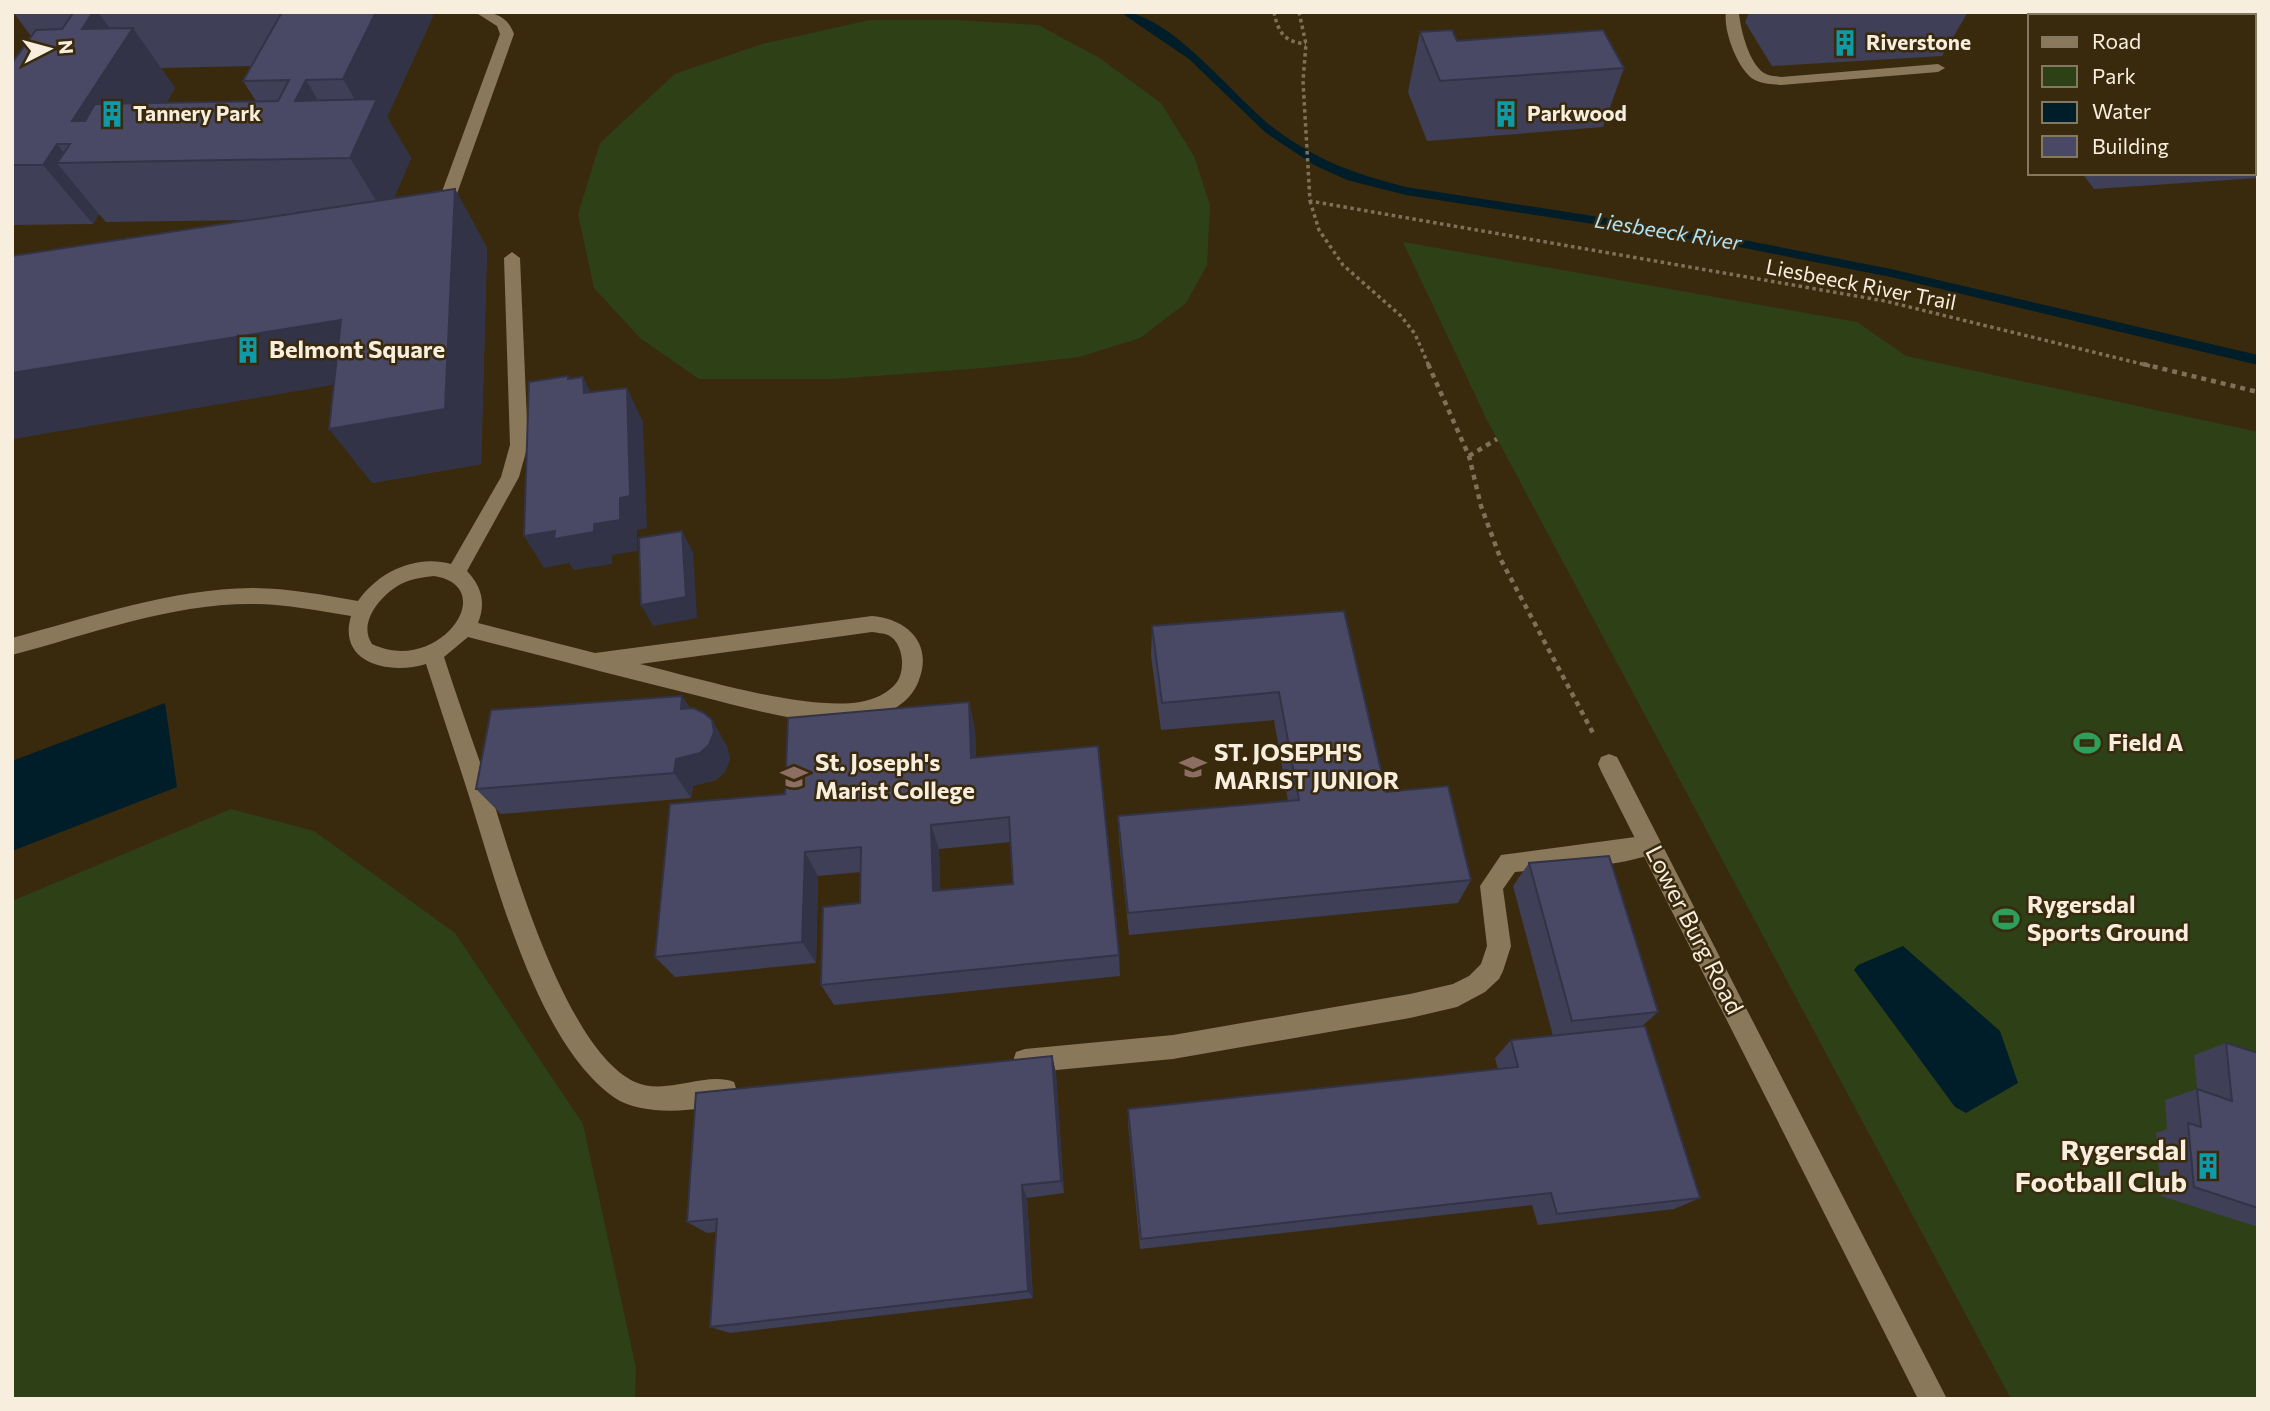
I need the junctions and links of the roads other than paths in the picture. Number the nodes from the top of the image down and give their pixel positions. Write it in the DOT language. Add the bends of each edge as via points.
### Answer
graph roads {
  1 [pos="482,12"];
  2 [pos="1732,14"];
  3 [pos="1938,68"];
  4 [pos="432,226"];
  5 [pos="512,258"];
  6 [pos="456,573"];
  7 [pos="361,610"];
  8 [pos="465,628"];
  9 [pos="12,648"];
  10 [pos="432,653"];
  11 [pos="591,662"];
  12 [pos="1609,764"];
  13 [pos="1650,845"];
  14 [pos="1007,1063"];
  15 [pos="745,1090"];
  16 [pos="1933,1399"];
  1 -- 4 [label="street" via="503,24 507,34 447,204"];
  2 -- 3 [label="street" via="1750,65 1765,79"];
  5 -- 6 [label="street" via="519,445 510,477"];
  6 -- 7 [label="street" via="434,568 391,579"];
  6 -- 8 [label="street" via="473,597"];
  7 -- 9 [label="street" via="253,596 213,599"];
  7 -- 10 [label="street" via="356,628 360,644 372,655 394,661"];
  8 -- 10 [label="street"];
  8 -- 11 [label="street"];
  10 -- 15 [label="street" via="518,913 545,981 575,1036 604,1076 648,1099"];
  11 -- 11 [label="street" via="872,624 886,625 905,637 912,669 898,696 851,712 806,710"];
  12 -- 13 [label="street, Lower Burg Road"];
  13 -- 14 [label="street" via="1509,862 1491,886 1499,946 1491,971 1457,995 1173,1046"];
  13 -- 16 [label="street, Lower Burg Road"];
}
